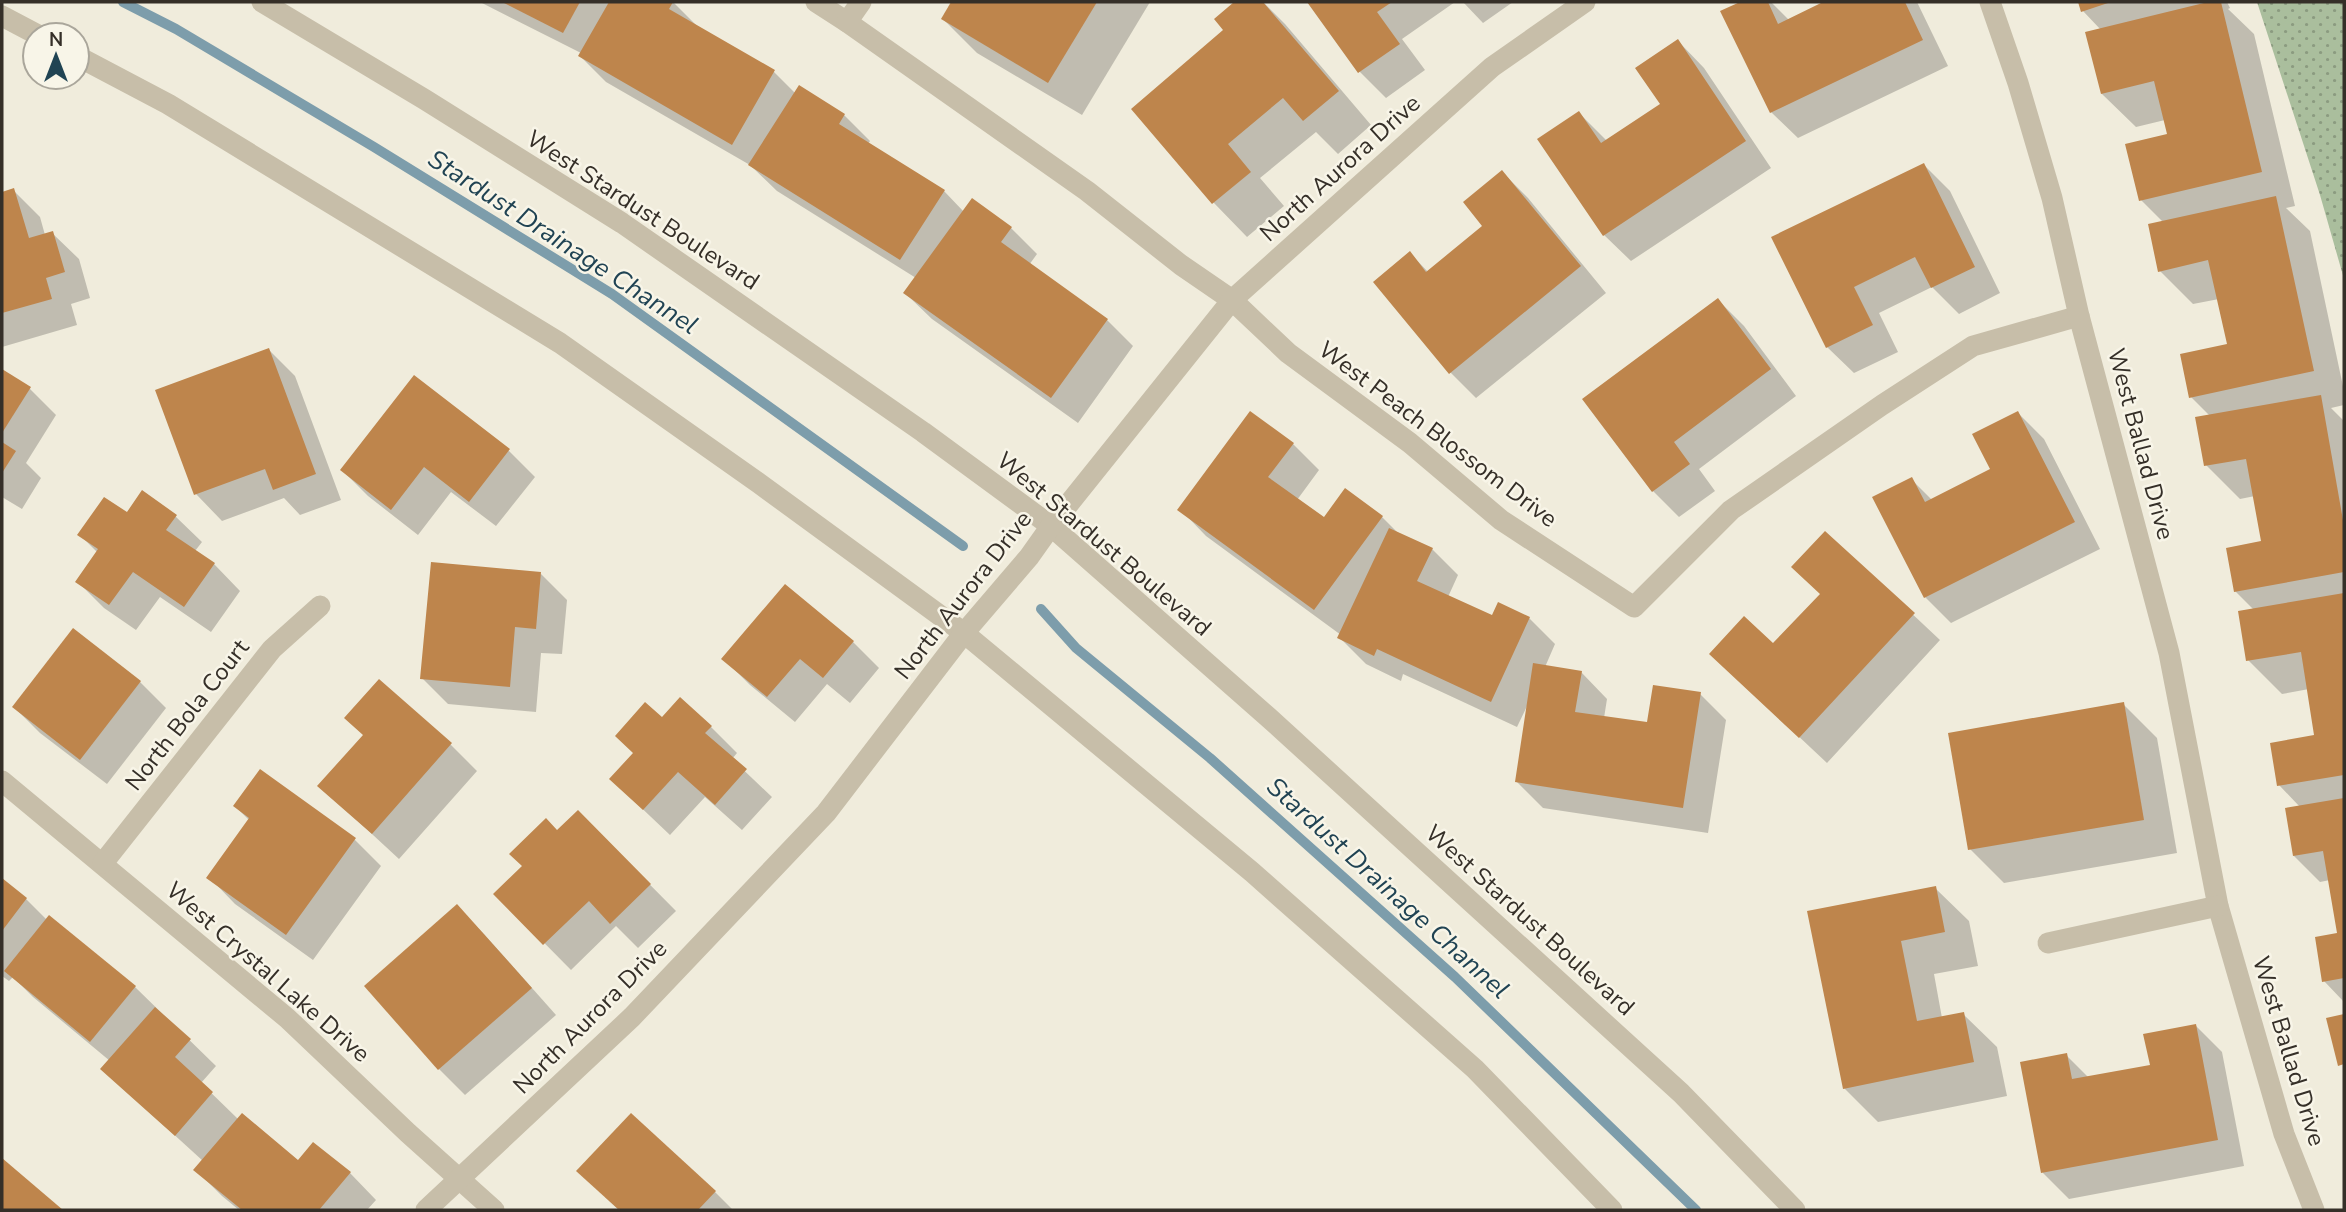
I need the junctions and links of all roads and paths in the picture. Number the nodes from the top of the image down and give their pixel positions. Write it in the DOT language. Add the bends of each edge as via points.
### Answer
graph roads {
  1 [pos="262,2"];
  2 [pos="816,2"];
  3 [pos="861,2"];
  4 [pos="1585,2"];
  5 [pos="1990,2"];
  6 [pos="2,16"];
  7 [pos="848,22"];
  8 [pos="21,26"];
  9 [pos="91,63"];
  10 [pos="1232,300"];
  11 [pos="2079,316"];
  12 [pos="1051,526"];
  13 [pos="320,606"];
  14 [pos="964,633"];
  15 [pos="2,781"];
  16 [pos="103,863"];
  17 [pos="2218,906"];
  18 [pos="2048,943"];
  19 [pos="460,1180"];
  20 [pos="426,1210"];
  21 [pos="494,1210"];
  22 [pos="1612,1210"];
  23 [pos="1795,1210"];
  24 [pos="2314,1210"];
  1 -- 12 [label="street, West Stardust Boulevard" via="622,223"];
  2 -- 7 [label="street, West Peach Blossom Drive"];
  3 -- 7 [label="street"];
  4 -- 10 [label="street, North Aurora Drive" via="1492,66"];
  5 -- 11 [label="street, West Ballad Drive" via="2052,198"];
  6 -- 8 [label="street"];
  7 -- 10 [label="street, West Peach Blossom Drive"];
  9 -- 14 [label="street" via="168,104 560,343"];
  10 -- 11 [label="street, West Peach Blossom Drive" via="1288,353 1410,443 1501,520 1634,607 1731,510 1882,405 1973,346"];
  10 -- 12 [label="street, North Aurora Drive"];
  11 -- 17 [label="street, West Ballad Drive" via="2169,653"];
  12 -- 14 [label="street, North Aurora Drive"];
  12 -- 23 [label="street, West Stardust Boulevard" via="1671,1084"];
  13 -- 16 [label="street, North Bola Court" via="272,649"];
  14 -- 19 [label="street, North Aurora Drive" via="826,813 632,1017"];
  14 -- 22 [label="street" via="1252,872 1475,1069"];
  15 -- 16 [label="street, West Crystal Lake Drive"];
  16 -- 19 [label="street, West Crystal Lake Drive" via="287,1018"];
  17 -- 18 [label="street"];
  17 -- 24 [label="street, West Ballad Drive" via="2284,1134"];
  19 -- 20 [label="street, North Aurora Drive"];
  19 -- 21 [label="street, West Crystal Lake Drive"];
}
